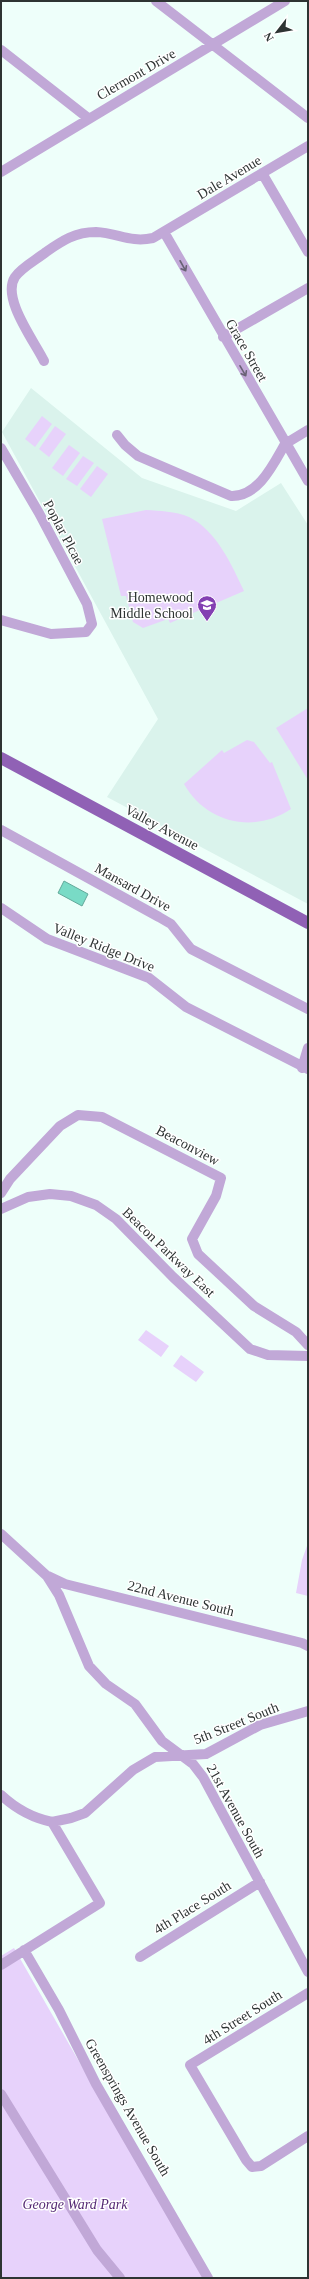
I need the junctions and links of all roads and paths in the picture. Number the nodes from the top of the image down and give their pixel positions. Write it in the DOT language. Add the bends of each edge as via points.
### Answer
graph roads {
  1 [pos="156,1"];
  2 [pos="285,1"];
  3 [pos="213,45"];
  4 [pos="1,50"];
  5 [pos="88,118"];
  6 [pos="308,118"];
  7 [pos="308,146"];
  8 [pos="1,172"];
  9 [pos="262,173"];
  10 [pos="164,232"];
  11 [pos="308,252"];
  12 [pos="308,288"];
  13 [pos="223,337"];
  14 [pos="44,361"];
  15 [pos="308,430"];
  16 [pos="118,435"];
  17 [pos="284,444"];
  18 [pos="1,448"];
  19 [pos="308,481"];
  20 [pos="1,620"];
  21 [pos="1,758"];
  22 [pos="1,830"];
  23 [pos="1,908"];
  24 [pos="308,923"];
  25 [pos="308,1009"];
  26 [pos="308,1048"];
  27 [pos="305,1069"];
  28 [pos="1,1193"];
  29 [pos="2,1205"];
  30 [pos="308,1345"];
  31 [pos="308,1356"];
  32 [pos="1,1534"];
  33 [pos="47,1576"];
  34 [pos="308,1646"];
  35 [pos="308,1711"];
  36 [pos="182,1756"];
  37 [pos="1,1795"];
  38 [pos="52,1822"];
  39 [pos="260,1882"];
  40 [pos="24,1950"];
  41 [pos="140,1957"];
  42 [pos="1,1965"];
  43 [pos="308,1972"];
  44 [pos="308,1993"];
  45 [pos="1,2094"];
  46 [pos="308,2136"];
  47 [pos="120,2278"];
  48 [pos="207,2278"];
  1 -- 3 [label="street"];
  2 -- 3 [label="street, Clermont Drive"];
  3 -- 5 [label="street, Clermont Drive"];
  3 -- 6 [label="street"];
  4 -- 5 [label="street"];
  5 -- 8 [label="street, Clermont Drive"];
  7 -- 9 [label="street, Dale Avenue"];
  9 -- 10 [label="street, Dale Avenue"];
  9 -- 11 [label="street"];
  10 -- 13 [label="street, Grace Street, one-way"];
  10 -- 14 [label="street, Dale Avenue" via="153,238 134,241 97,232 80,233 64,239 15,278 12,287 16,311"];
  12 -- 13 [label="street"];
  13 -- 17 [label="street, Grace Street, one-way"];
  15 -- 17 [label="street"];
  16 -- 17 [label="street" via="138,456 231,496 242,496 250,492 273,465"];
  17 -- 19 [label="street, Grace Street"];
  18 -- 20 [label="street, Poplar Plcae" via="88,604 92,624 86,632 51,634"];
  21 -- 24 [label="main road, Valley Avenue"];
  22 -- 25 [label="street, Mansard Drive" via="160,917 171,924 191,949"];
  23 -- 27 [label="street, Valley Ridge Drive" via="47,939 149,978 186,1008"];
  26 -- 27 [label="street, Valley Ridge Drive"];
  28 -- 30 [label="street, Beaconview" via="10,1179 60,1126 78,1115 102,1117 221,1178 216,1196 192,1239 198,1254 254,1306 296,1332"];
  29 -- 31 [label="street, Beacon Parkway East" via="50,1194 71,1196 96,1205 116,1219 250,1349 268,1355"];
  32 -- 33 [label="street, 21st Avenue South"];
  33 -- 34 [label="street, 22nd Avenue South" via="65,1584"];
  33 -- 36 [label="street, 21st Avenue South" via="59,1594 88,1666 106,1684 134,1704 162,1741"];
  35 -- 36 [label="street, 5th Street South" via="265,1723 206,1754"];
  36 -- 38 [label="street, 5th Street South" via="155,1758 139,1765 93,1807 78,1816"];
  36 -- 39 [label="street, 21st Avenue South" via="193,1764 203,1777"];
  37 -- 38 [label="street" via="30,1815"];
  38 -- 40 [label="street" via="100,1903"];
  39 -- 41 [label="street, 4th Place South"];
  39 -- 43 [label="street, 21st Avenue South"];
  40 -- 42 [label="street"];
  40 -- 48 [label="street, Greensprings Avenue South" via="59,2010 96,2084"];
  44 -- 46 [label="street, 4th Street South" via="190,2065 252,2167 260,2166"];
  45 -- 47 [label="street" via="97,2250"];
}
